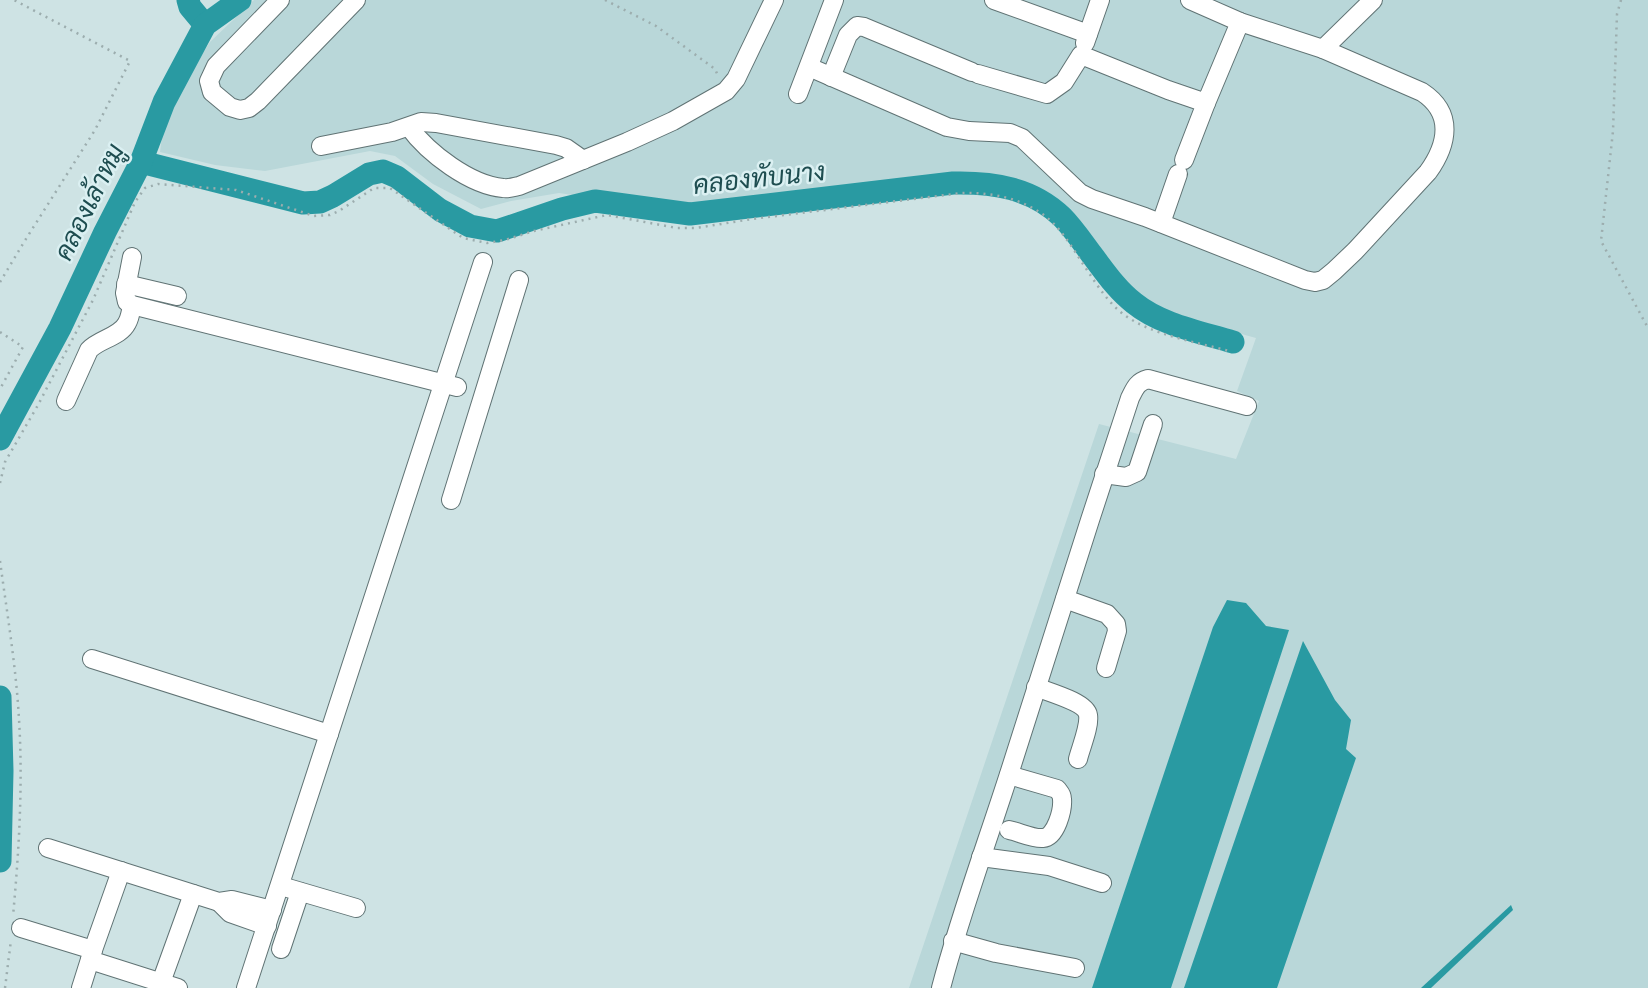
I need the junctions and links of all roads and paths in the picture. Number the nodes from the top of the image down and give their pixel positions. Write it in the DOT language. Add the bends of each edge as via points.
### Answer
graph roads {
  1 [pos="14,0"];
  2 [pos="280,0"];
  3 [pos="356,0"];
  4 [pos="605,0"];
  5 [pos="775,0"];
  6 [pos="834,0"];
  7 [pos="994,0"];
  8 [pos="1100,0"];
  9 [pos="1190,0"];
  10 [pos="1373,0"];
  11 [pos="1621,0"];
  12 [pos="1240,22"];
  13 [pos="1088,34"];
  14 [pos="1323,49"];
  15 [pos="1081,55"];
  16 [pos="809,67"];
  17 [pos="831,77"];
  18 [pos="726,91"];
  19 [pos="798,94"];
  20 [pos="1206,103"];
  21 [pos="409,127"];
  22 [pos="321,146"];
  23 [pos="583,160"];
  24 [pos="1161,223"];
  25 [pos="132,257"];
  26 [pos="483,262"];
  27 [pos="519,280"];
  28 [pos="0,282"];
  29 [pos="126,284"];
  30 [pos="177,296"];
  31 [pos="132,305"];
  32 [pos="1648,328"];
  33 [pos="0,332"];
  34 [pos="1229,351"];
  35 [pos="454,386"];
  36 [pos="0,389"];
  37 [pos="482,396"];
  38 [pos="66,401"];
  39 [pos="1247,406"];
  40 [pos="1153,424"];
  41 [pos="1104,474"];
  42 [pos="0,483"];
  43 [pos="451,500"];
  44 [pos="0,561"];
  45 [pos="1065,599"];
  46 [pos="92,659"];
  47 [pos="1106,668"];
  48 [pos="1036,687"];
  49 [pos="329,734"];
  50 [pos="1078,758"];
  51 [pos="1009,775"];
  52 [pos="1009,830"];
  53 [pos="48,848"];
  54 [pos="981,857"];
  55 [pos="121,871"];
  56 [pos="1102,883"];
  57 [pos="281,886"];
  58 [pos="300,892"];
  59 [pos="193,894"];
  60 [pos="356,908"];
  61 [pos="270,918"];
  62 [pos="15,928"];
  63 [pos="953,941"];
  64 [pos="281,949"];
  65 [pos="92,955"];
  66 [pos="1075,968"];
  67 [pos="166,986"];
  68 [pos="5,988"];
  69 [pos="81,988"];
  70 [pos="246,988"];
  71 [pos="941,988"];
  1 -- 28 [label="path" via="130,61 95,131"];
  2 -- 3 [label="lane" via="216,66 209,81 212,92 230,107 240,110 258,101"];
  4 -- 18 [label="path" via="656,26 715,69"];
  5 -- 18 [label="lane"];
  6 -- 16 [label="lane"];
  7 -- 13 [label="lane"];
  8 -- 13 [label="lane"];
  9 -- 12 [label="lane"];
  10 -- 14 [label="lane"];
  11 -- 32 [label="path" via="1601,241"];
  12 -- 14 [label="lane"];
  12 -- 20 [label="lane"];
  13 -- 15 [label="lane"];
  14 -- 24 [label="lane" via="1422,92 1443,116 1444,142 1437,160 1355,251 1315,282"];
  15 -- 17 [label="lane" via="1064,82 1047,94 975,73 857,26 848,35"];
  15 -- 20 [label="lane"];
  16 -- 17 [label="lane"];
  16 -- 19 [label="lane"];
  17 -- 24 [label="lane" via="947,127 1022,138 1080,193"];
  18 -- 23 [label="lane" via="673,121"];
  20 -- 24 [label="lane"];
  21 -- 22 [label="lane"];
  21 -- 23 [label="lane" via="421,122 489,132 556,145"];
  21 -- 23 [label="lane" via="453,167 506,189"];
  25 -- 29 [label="lane"];
  26 -- 35 [label="lane"];
  27 -- 37 [label="lane"];
  29 -- 30 [label="lane"];
  29 -- 31 [label="lane" via="126,299"];
  31 -- 35 [label="lane"];
  31 -- 38 [label="lane" via="125,327 89,350"];
  33 -- 36 [label="path" via="23,347"];
  34 -- 42 [label="path" via="1133,321 1106,297 1045,216 1018,201 982,192 696,228 607,215 487,243 463,238 390,188 374,188 339,211 314,216 236,190 158,184 145,188 135,202 93,299 5,463"];
  35 -- 37 [label="lane"];
  35 -- 49 [label="lane"];
  37 -- 43 [label="lane"];
  39 -- 41 [label="lane" via="1148,379 1141,381 1130,398"];
  40 -- 41 [label="lane" via="1137,472 1126,477"];
  41 -- 45 [label="lane"];
  44 -- 62 [label="path" via="20,748"];
  45 -- 47 [label="lane" via="1107,614 1116,624"];
  45 -- 48 [label="lane"];
  46 -- 49 [label="lane"];
  48 -- 50 [label="lane" via="1086,709 1088,722"];
  48 -- 51 [label="lane"];
  49 -- 57 [label="lane"];
  51 -- 52 [label="lane" via="1057,789 1063,801 1056,828 1046,838"];
  51 -- 54 [label="lane"];
  53 -- 55 [label="lane"];
  54 -- 56 [label="lane" via="1049,866"];
  54 -- 63 [label="lane"];
  55 -- 59 [label="lane"];
  55 -- 65 [label="lane"];
  57 -- 58 [label="lane"];
  57 -- 61 [label="lane"];
  58 -- 60 [label="lane"];
  58 -- 64 [label="lane"];
  59 -- 61 [label="lane" via="219,902 230,913"];
  59 -- 67 [label="lane"];
  61 -- 70 [label="lane"];
  62 -- 65 [label="lane"];
  62 -- 68 [label="path"];
  63 -- 66 [label="lane"];
  63 -- 71 [label="lane"];
  65 -- 67 [label="lane"];
  65 -- 69 [label="lane"];
}
